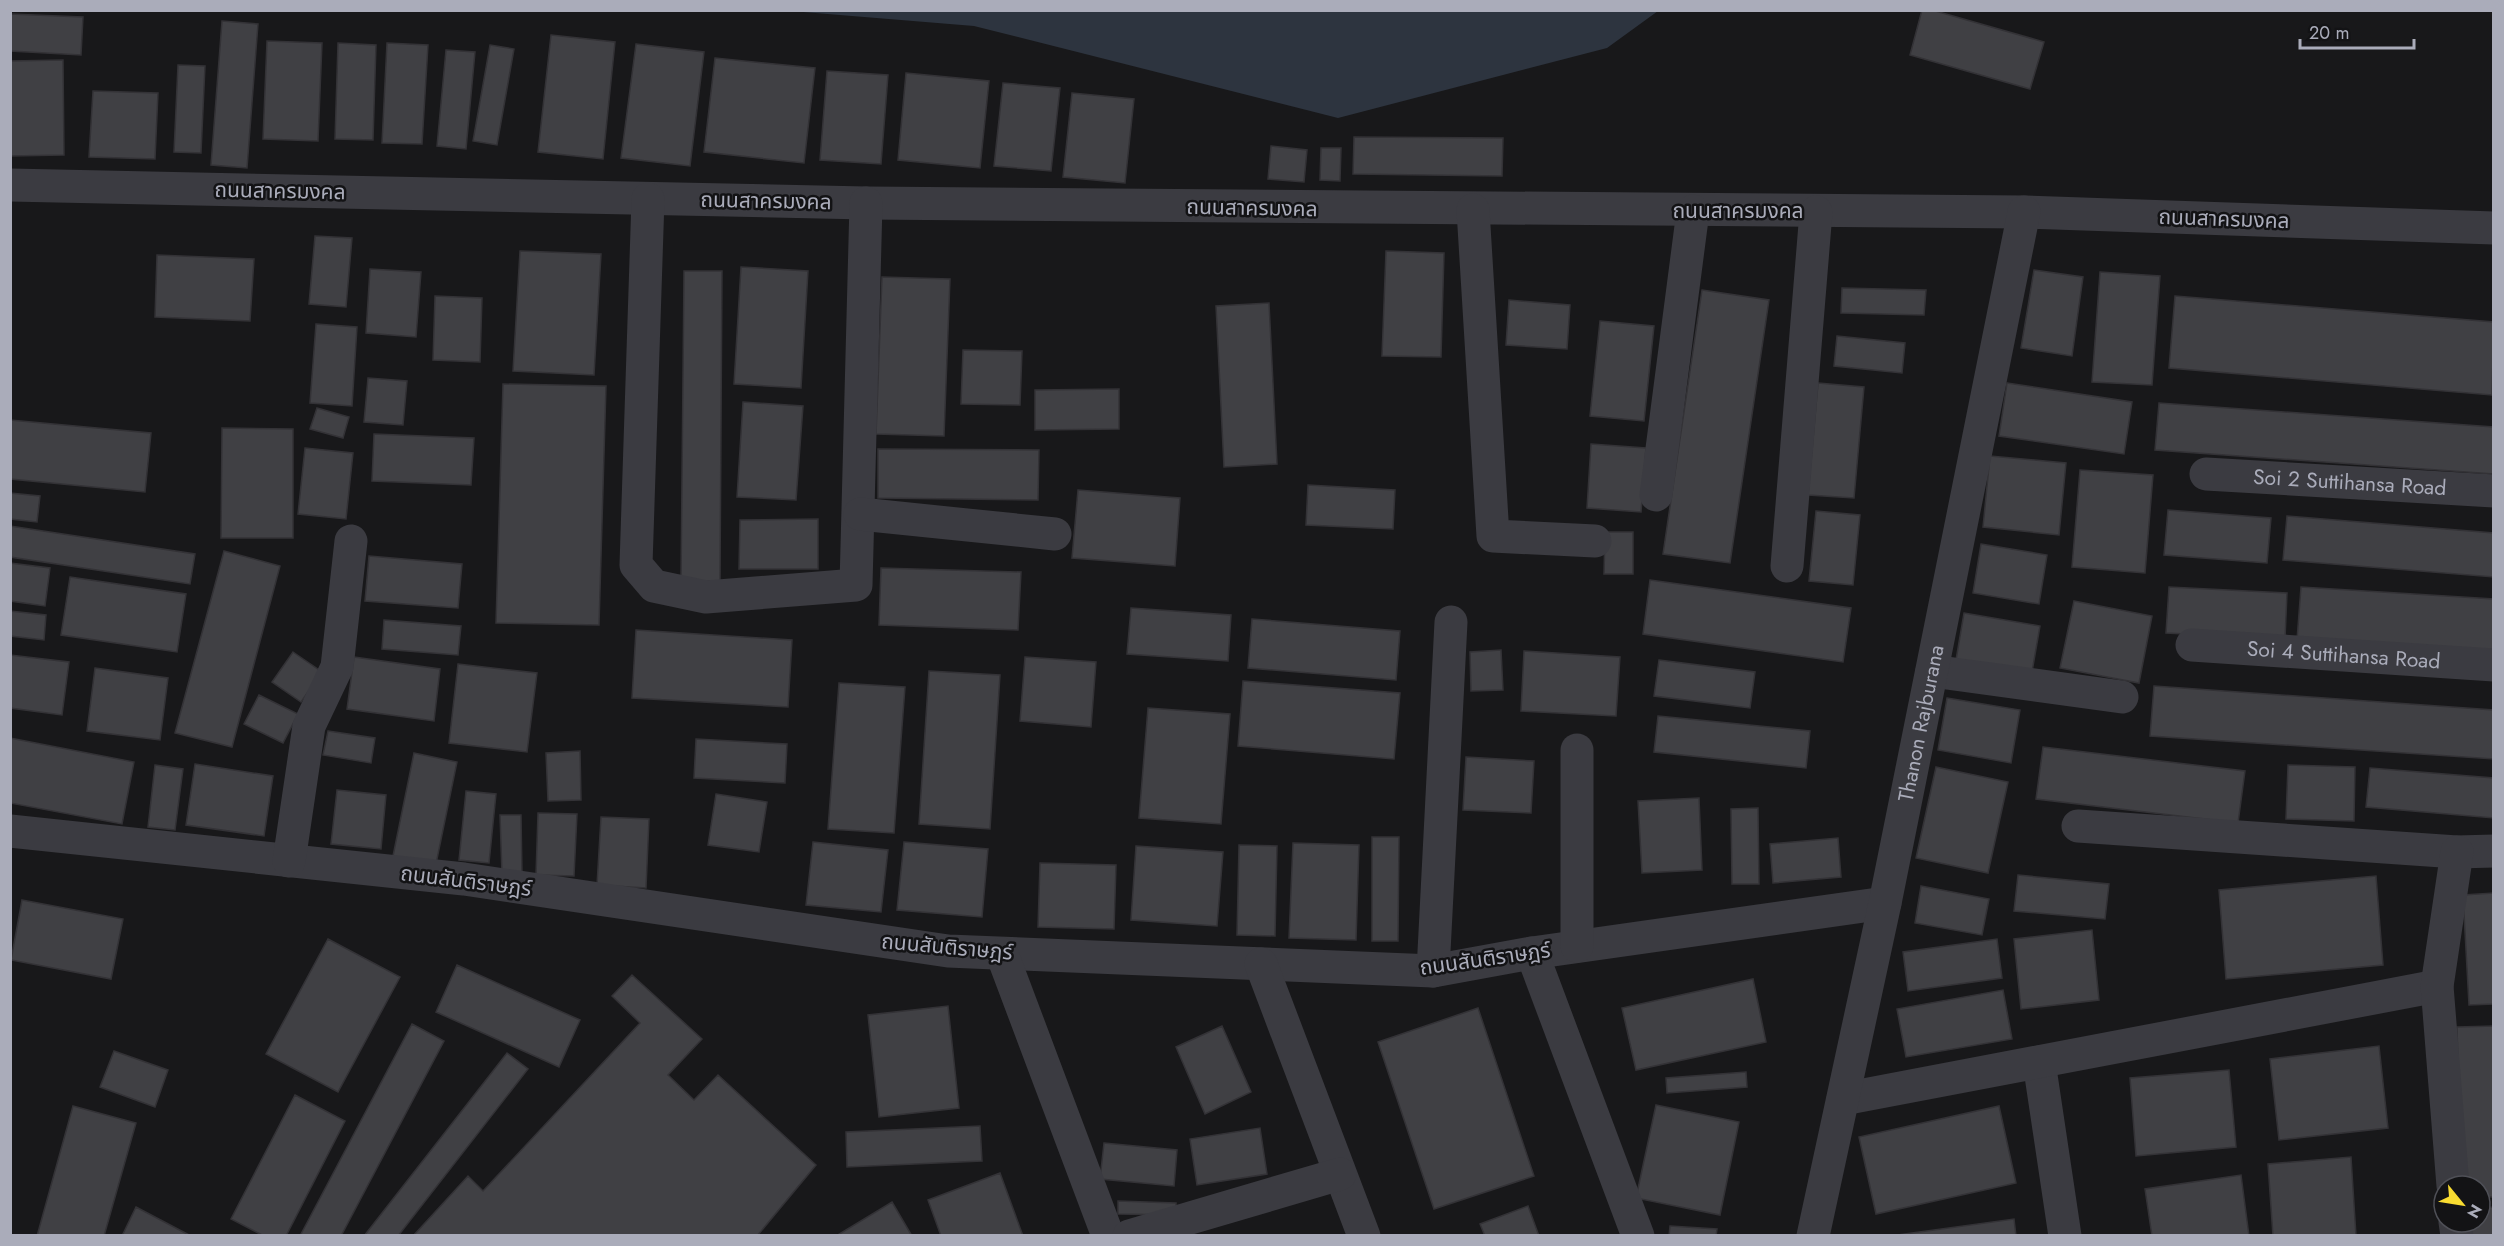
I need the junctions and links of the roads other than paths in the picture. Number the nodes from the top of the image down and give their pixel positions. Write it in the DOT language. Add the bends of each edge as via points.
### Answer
graph roads {
  1 [pos="10,185"];
  2 [pos="648,199"];
  3 [pos="866,203"];
  4 [pos="1473,210"];
  5 [pos="1693,211"];
  6 [pos="1816,212"];
  7 [pos="2024,212"];
  8 [pos="2493,228"];
  9 [pos="2206,474"];
  10 [pos="2493,492"];
  11 [pos="1656,495"];
  12 [pos="860,514"];
  13 [pos="1055,534"];
  14 [pos="351,541"];
  15 [pos="1595,541"];
  16 [pos="1787,566"];
  17 [pos="1451,622"];
  18 [pos="2192,645"];
  19 [pos="2493,664"];
  20 [pos="1932,671"];
  21 [pos="2122,697"];
  22 [pos="1577,750"];
  23 [pos="2078,826"];
  24 [pos="10,831"];
  25 [pos="2493,851"];
  26 [pos="2457,852"];
  27 [pos="290,861"];
  28 [pos="1885,903"];
  29 [pos="1577,946"];
  30 [pos="1532,952"];
  31 [pos="1002,954"];
  32 [pos="1261,964"];
  33 [pos="1433,971"];
  34 [pos="2437,986"];
  35 [pos="2039,1062"];
  36 [pos="1843,1099"];
  37 [pos="1340,1174"];
  38 [pos="2452,1174"];
  39 [pos="1108,1236"];
  40 [pos="1129,1236"];
  41 [pos="1364,1236"];
  42 [pos="1638,1236"];
  43 [pos="1813,1236"];
  44 [pos="2065,1236"];
  1 -- 2 [label="street, ถนนสาครมงคล"];
  2 -- 3 [label="street, ถนนสาครมงคล"];
  2 -- 12 [label="street" via="636,565 654,586 706,597 856,585"];
  3 -- 4 [label="street, ถนนสาครมงคล"];
  3 -- 12 [label="street"];
  4 -- 5 [label="street, ถนนสาครมงคล"];
  4 -- 15 [label="street" via="1493,536"];
  5 -- 6 [label="street, ถนนสาครมงคล"];
  5 -- 11 [label="street"];
  6 -- 7 [label="street, ถนนสาครมงคล"];
  6 -- 16 [label="street"];
  7 -- 8 [label="street, ถนนสาครมงคล"];
  7 -- 20 [label="street, Thanon Rajburana"];
  9 -- 10 [label="street, Soi 2 Suttihansa Road"];
  12 -- 13 [label="street"];
  14 -- 27 [label="street" via="337,667 309,726"];
  17 -- 33 [label="street"];
  18 -- 19 [label="street, Soi 4 Suttihansa Road"];
  20 -- 21 [label="street"];
  20 -- 28 [label="street, Thanon Rajburana"];
  22 -- 29 [label="street"];
  23 -- 26 [label="street"];
  24 -- 27 [label="street, ถนนสันติราษฎร์"];
  25 -- 26 [label="street"];
  26 -- 34 [label="street"];
  27 -- 31 [label="street, ถนนสันติราษฎร์" via="465,879 948,951"];
  28 -- 29 [label="street, ถนนสันติราษฎร์"];
  28 -- 36 [label="street, Thanon Rajburana"];
  29 -- 30 [label="street, ถนนสันติราษฎร์"];
  30 -- 33 [label="street, ถนนสันติราษฎร์"];
  30 -- 42 [label="street"];
  31 -- 32 [label="street, ถนนสันติราษฎร์"];
  31 -- 39 [label="street"];
  32 -- 33 [label="street, ถนนสันติราษฎร์"];
  32 -- 37 [label="street"];
  34 -- 35 [label="street"];
  34 -- 38 [label="street"];
  35 -- 36 [label="street"];
  35 -- 44 [label="street"];
  36 -- 43 [label="street, Thanon Rajburana"];
  37 -- 40 [label="street"];
  37 -- 41 [label="street"];
}
